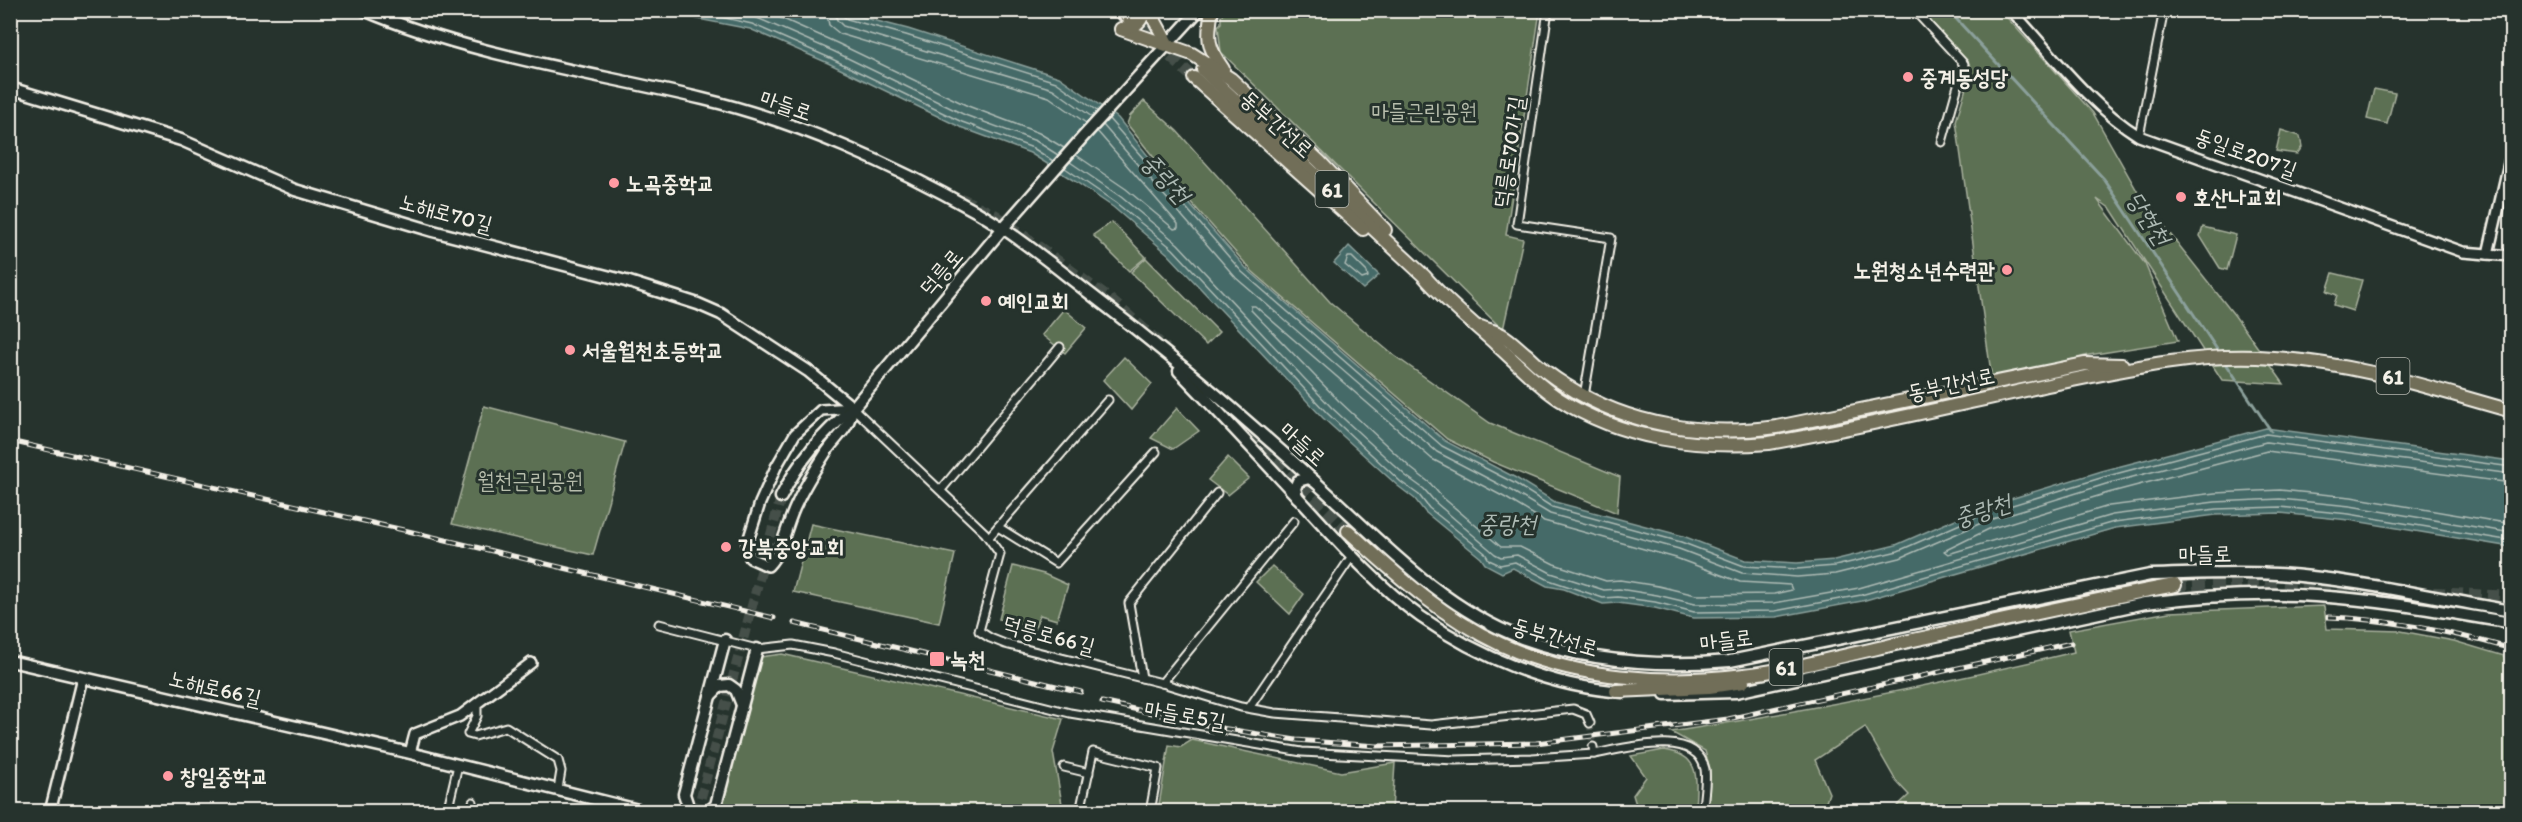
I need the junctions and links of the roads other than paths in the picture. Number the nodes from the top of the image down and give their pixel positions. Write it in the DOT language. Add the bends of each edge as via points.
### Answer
graph roads {
  1 [pos="364,10"];
  2 [pos="1119,10"];
  3 [pos="1144,10"];
  4 [pos="1149,10"];
  5 [pos="1199,10"];
  6 [pos="1212,10"];
  7 [pos="1548,10"];
  8 [pos="1914,10"];
  9 [pos="2011,10"];
  10 [pos="2164,10"];
  11 [pos="1131,20"];
  12 [pos="1168,45"];
  13 [pos="1231,80"];
  14 [pos="10,88"];
  15 [pos="2139,136"];
  16 [pos="1942,142"];
  17 [pos="2511,150"];
  18 [pos="1003,228"];
  19 [pos="2488,254"];
  20 [pos="2511,256"];
  21 [pos="1417,269"];
  22 [pos="1440,294"];
  23 [pos="1474,325"];
  24 [pos="1150,340"];
  25 [pos="1060,347"];
  26 [pos="2139,366"];
  27 [pos="1584,396"];
  28 [pos="1108,400"];
  29 [pos="853,408"];
  30 [pos="2511,411"];
  31 [pos="1156,452"];
  32 [pos="1317,483"];
  33 [pos="941,490"];
  34 [pos="1217,493"];
  35 [pos="781,497"];
  36 [pos="1297,497"];
  37 [pos="1294,521"];
  38 [pos="998,527"];
  39 [pos="1348,531"];
  40 [pos="989,537"];
  41 [pos="1352,556"];
  42 [pos="2175,585"];
  43 [pos="2511,611"];
  44 [pos="2511,623"];
  45 [pos="659,624"];
  46 [pos="725,640"];
  47 [pos="757,649"];
  48 [pos="10,661"];
  49 [pos="531,663"];
  50 [pos="1799,664"];
  51 [pos="83,678"];
  52 [pos="1142,678"];
  53 [pos="1162,682"];
  54 [pos="1616,691"];
  55 [pos="710,696"];
  56 [pos="477,703"];
  57 [pos="742,705"];
  58 [pos="1249,708"];
  59 [pos="1590,723"];
  60 [pos="410,753"];
  61 [pos="458,765"];
  62 [pos="1064,767"];
  63 [pos="1089,773"];
  64 [pos="558,789"];
  65 [pos="473,802"];
  66 [pos="50,812"];
  67 [pos="447,812"];
  68 [pos="471,812"];
  69 [pos="646,812"];
  70 [pos="690,812"];
  71 [pos="708,812"];
  72 [pos="1080,812"];
  73 [pos="1150,812"];
  74 [pos="1703,812"];
  1 -- 18 [label="main road, 마들로" via="448,41 760,116 877,162"];
  2 -- 11 [label="highway"];
  3 -- 12 [label="highway" via="1136,27 1121,29"];
  4 -- 12 [label="highway"];
  5 -- 12 [label="main road, 덕릉로"];
  6 -- 13 [label="highway" via="1210,49"];
  7 -- 27 [label="street, 덕릉로70가길" via="1517,224 1611,238"];
  8 -- 16 [label="street" via="1964,64"];
  9 -- 15 [label="street, 동일로207길" via="2099,105"];
  10 -- 15 [label="street"];
  12 -- 13 [label="highway" via="1199,57"];
  12 -- 18 [label="main road, 덕릉로"];
  13 -- 21 [label="highway" via="1368,210"];
  14 -- 29 [label="main road, 노해로70길" via="181,141 295,190 699,304 722,314 808,371"];
  15 -- 19 [label="street, 동일로207길" via="2463,252"];
  17 -- 19 [label="street"];
  18 -- 24 [label="main road, 마들로"];
  18 -- 29 [label="main road, 덕릉로"];
  19 -- 20 [label="street, 동일로207길"];
  21 -- 22 [label="highway, 동부간선로 / 61"];
  21 -- 22 [label="highway, 동부간선로 / 61" via="1199,74 1320,193"];
  22 -- 23 [label="highway, 동부간선로 / 61"];
  23 -- 26 [label="highway, 동부간선로 / 61" via="1546,389 1575,408 1629,430 1704,445 1736,446 1809,436"];
  23 -- 27 [label="highway" via="1502,335 1542,369"];
  24 -- 32 [label="main road, 마들로"];
  24 -- 36 [label="main road, 마들로"];
  25 -- 33 [label="street"];
  26 -- 27 [label="highway" via="2085,364 1742,432 1674,427 1623,413"];
  26 -- 30 [label="highway, 동부간선로 / 61" via="2272,358 2334,365 2392,376"];
  28 -- 38 [label="street"];
  29 -- 29 [label="street" via="821,410 795,434 760,503 747,544 750,558 768,566 778,555 798,500 829,449 849,426"];
  29 -- 33 [label="street, 덕릉로66길"];
  29 -- 35 [label="main road, 덕릉로" via="807,453"];
  31 -- 38 [label="street" via="1056,563"];
  32 -- 36 [label="main road" via="1309,478 1300,479 1295,488"];
  32 -- 43 [label="main road, 마들로" via="1415,572 1466,609 1520,637 1571,652 1619,660 1682,665 1752,658 2150,575 2278,574"];
  33 -- 40 [label="street, 덕릉로66길"];
  34 -- 52 [label="street" via="1129,603"];
  36 -- 41 [label="main road, 마들로"];
  37 -- 53 [label="street"];
  38 -- 40 [label="street"];
  39 -- 50 [label="highway, 동부간선로 / 61" via="1438,610 1533,657 1575,669 1663,680 1747,675"];
  40 -- 52 [label="street, 덕릉로66길" via="1000,554 979,631 1005,644"];
  41 -- 54 [label="main road, 마들로" via="1422,617 1477,650 1541,678"];
  41 -- 58 [label="street"];
  42 -- 50 [label="highway, 동부간선로 / 61"];
  44 -- 54 [label="main road, 마들로" via="2314,596 2189,598 2145,603 1736,692 1692,695"];
  45 -- 46 [label="street"];
  46 -- 47 [label="street"];
  46 -- 55 [label="main road"];
  47 -- 57 [label="main road"];
  47 -- 74 [label="street, 마들로5길" via="793,645 1070,713 1302,752 1455,760 1683,745 1693,751 1705,768"];
  48 -- 51 [label="main road, 노해로66길"];
  49 -- 56 [label="street"];
  50 -- 54 [label="highway" via="1738,684"];
  51 -- 60 [label="main road, 노해로66길"];
  51 -- 66 [label="street"];
  52 -- 53 [label="street, 덕릉로66길"];
  53 -- 58 [label="street, 덕릉로66길"];
  55 -- 57 [label="main road" via="720,686 729,685 736,690"];
  55 -- 70 [label="main road" via="684,794"];
  56 -- 60 [label="street" via="460,716 415,734"];
  56 -- 64 [label="street" via="477,716 468,734 475,736 506,726 558,760"];
  57 -- 71 [label="main road" via="716,805"];
  58 -- 59 [label="street, 덕릉로66길" via="1431,725 1562,709 1579,710"];
  60 -- 61 [label="main road, 노해로66길"];
  61 -- 64 [label="main road, 노해로66길"];
  61 -- 67 [label="street"];
  62 -- 63 [label="street"];
  63 -- 72 [label="street"];
  63 -- 73 [label="street" via="1093,753 1158,768"];
  64 -- 69 [label="main road, 노해로66길"];
  65 -- 68 [label="street"];
}
